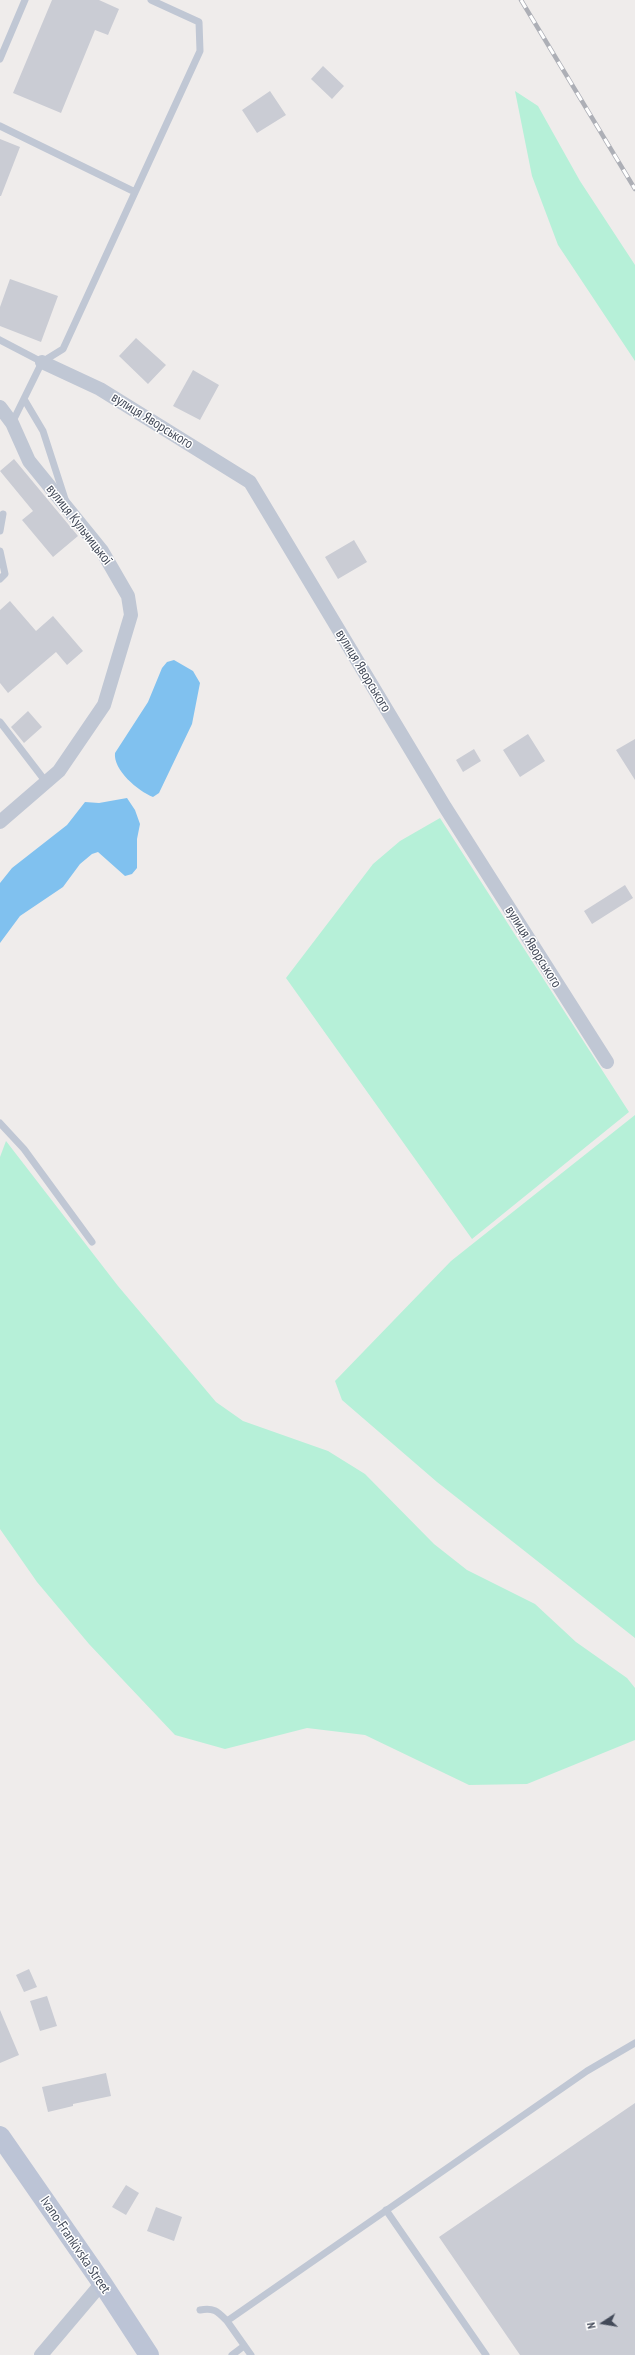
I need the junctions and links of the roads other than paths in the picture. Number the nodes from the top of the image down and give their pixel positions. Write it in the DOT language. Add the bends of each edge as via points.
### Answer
graph roads {
  1 [pos="25,0"];
  2 [pos="151,0"];
  3 [pos="0,59"];
  4 [pos="0,126"];
  5 [pos="135,192"];
  6 [pos="0,340"];
  7 [pos="42,362"];
  8 [pos="24,399"];
  9 [pos="0,407"];
  10 [pos="12,423"];
  11 [pos="68,509"];
  12 [pos="3,514"];
  13 [pos="0,531"];
  14 [pos="0,551"];
  15 [pos="0,579"];
  16 [pos="0,722"];
  17 [pos="46,782"];
  18 [pos="0,822"];
  19 [pos="607,1062"];
  20 [pos="0,1123"];
  21 [pos="92,1242"];
  22 [pos="635,2043"];
  23 [pos="1,2140"];
  24 [pos="386,2210"];
  25 [pos="102,2283"];
  26 [pos="200,2310"];
  27 [pos="227,2321"];
  28 [pos="244,2346"];
  29 [pos="40,2355"];
  30 [pos="149,2355"];
  31 [pos="232,2355"];
  32 [pos="251,2355"];
  33 [pos="486,2355"];
  1 -- 3 [label="lane"];
  2 -- 5 [label="lane" via="199,22 200,51"];
  4 -- 5 [label="lane"];
  5 -- 7 [label="lane" via="63,349"];
  6 -- 7 [label="lane"];
  7 -- 8 [label="lane"];
  7 -- 19 [label="street, вулиця Яворського" via="100,389 250,482 445,807"];
  8 -- 10 [label="lane"];
  8 -- 11 [label="lane" via="43,432"];
  9 -- 10 [label="street, вулиця Кульчицької"];
  10 -- 11 [label="street, вулиця Кульчицької" via="29,461"];
  11 -- 17 [label="street, вулиця Кульчицької" via="102,551 128,596 131,615 104,705 59,772"];
  12 -- 13 [label="lane"];
  14 -- 15 [label="lane" via="5,574"];
  16 -- 17 [label="lane"];
  17 -- 18 [label="street, вулиця Кульчицької"];
  20 -- 21 [label="lane" via="24,1149"];
  22 -- 24 [label="lane" via="587,2071"];
  23 -- 25 [label="main road, Ivano-Frankivska Street"];
  24 -- 27 [label="lane"];
  24 -- 33 [label="lane"];
  25 -- 29 [label="street"];
  25 -- 30 [label="main road, Ivano-Frankivska Street"];
  26 -- 27 [label="lane" via="210,2308"];
  27 -- 28 [label="lane"];
  28 -- 31 [label="lane"];
  28 -- 32 [label="lane"];
}
